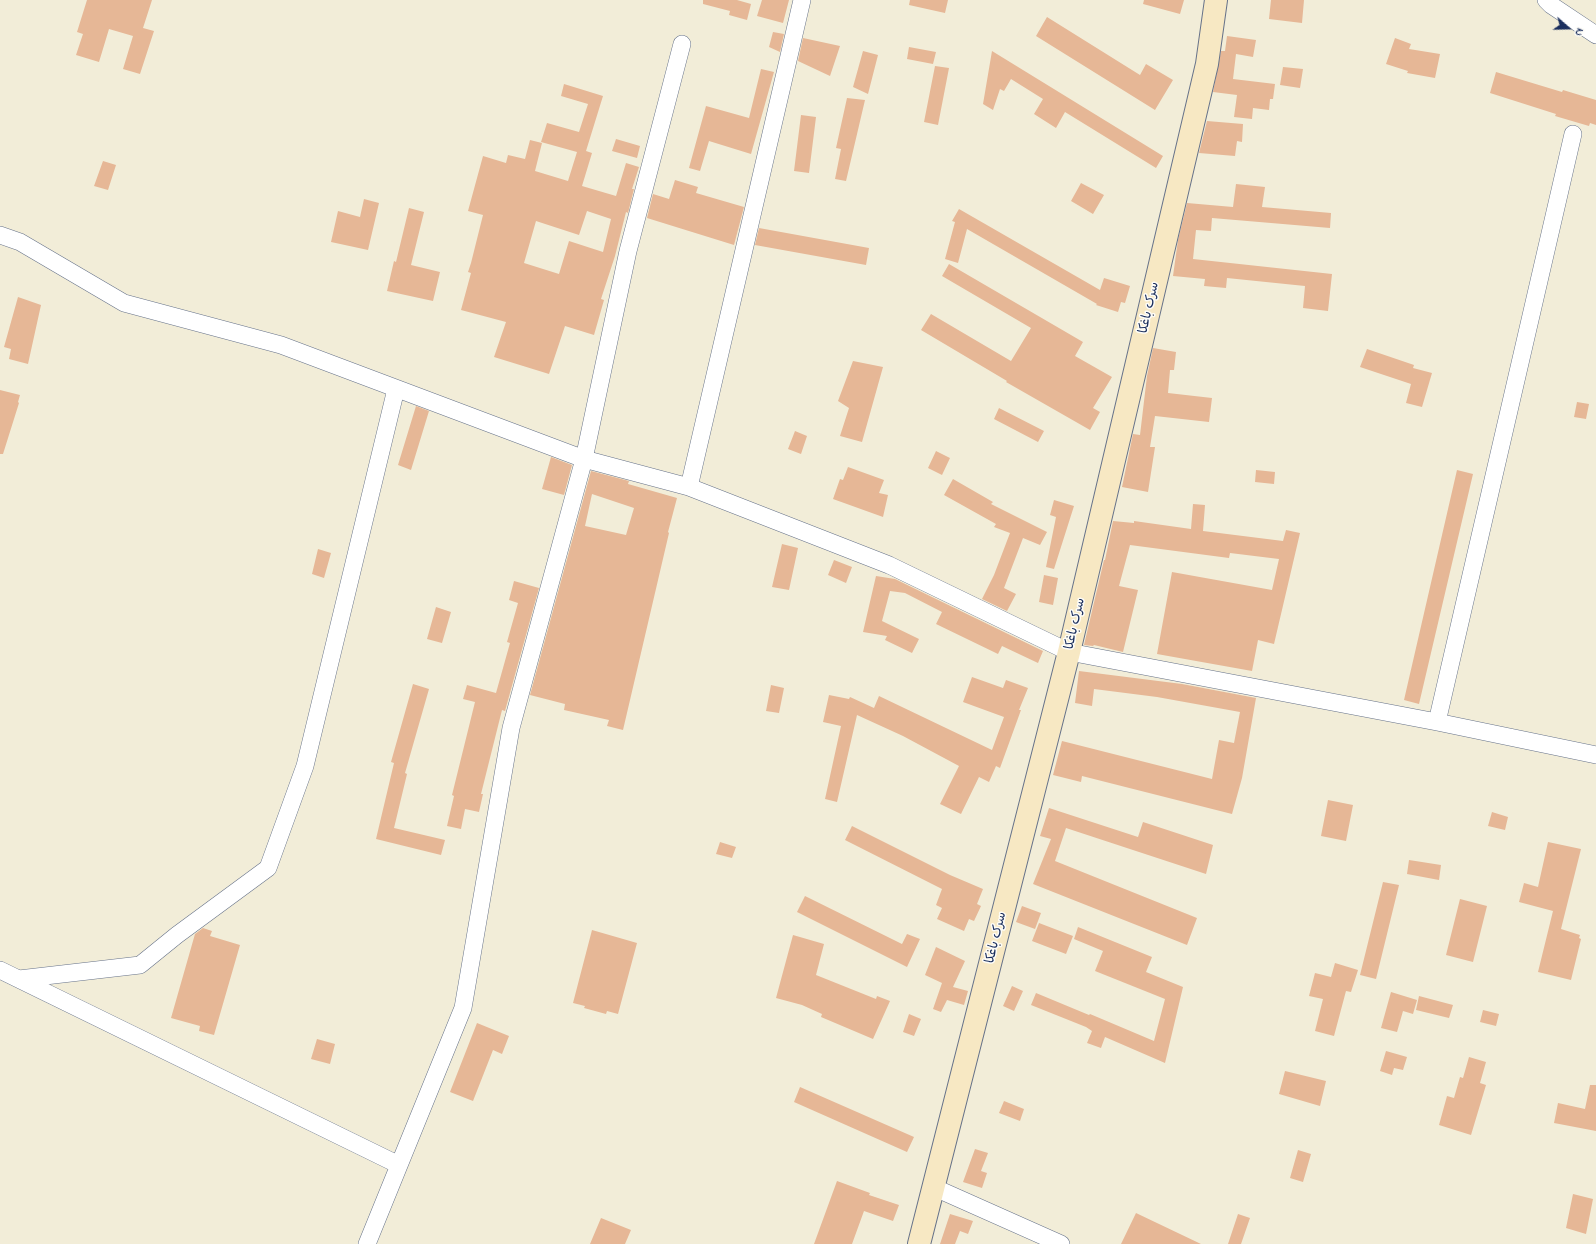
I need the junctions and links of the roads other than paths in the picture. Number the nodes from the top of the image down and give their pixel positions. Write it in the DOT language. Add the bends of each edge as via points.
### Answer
graph roads {
  1 [pos="802,0"];
  2 [pos="1216,0"];
  3 [pos="1546,0"];
  4 [pos="1596,35"];
  5 [pos="682,44"];
  6 [pos="1573,134"];
  7 [pos="0,235"];
  8 [pos="396,389"];
  9 [pos="584,459"];
  10 [pos="689,487"];
  11 [pos="1070,652"];
  12 [pos="1437,722"];
  13 [pos="1596,755"];
  14 [pos="0,970"];
  15 [pos="19,979"];
  16 [pos="399,1165"];
  17 [pos="933,1187"];
  18 [pos="367,1244"];
  19 [pos="919,1244"];
  20 [pos="1061,1244"];
  1 -- 10 [label="street"];
  2 -- 11 [label="street, سرک باغکا" via="1207,64"];
  3 -- 4 [label="street"];
  5 -- 9 [label="street" via="628,251"];
  6 -- 12 [label="street"];
  7 -- 8 [label="street" via="20,242 124,303 280,345"];
  8 -- 9 [label="street"];
  8 -- 15 [label="street" via="305,766 268,868 177,935 140,966"];
  9 -- 10 [label="street"];
  9 -- 16 [label="street" via="511,728 463,1008"];
  10 -- 11 [label="street" via="890,564"];
  11 -- 12 [label="street"];
  11 -- 17 [label="street, سرک باغکا"];
  12 -- 13 [label="street"];
  14 -- 15 [label="street"];
  15 -- 16 [label="street"];
  16 -- 18 [label="street"];
  17 -- 19 [label="street, سرک باغکا"];
  17 -- 20 [label="street"];
}
